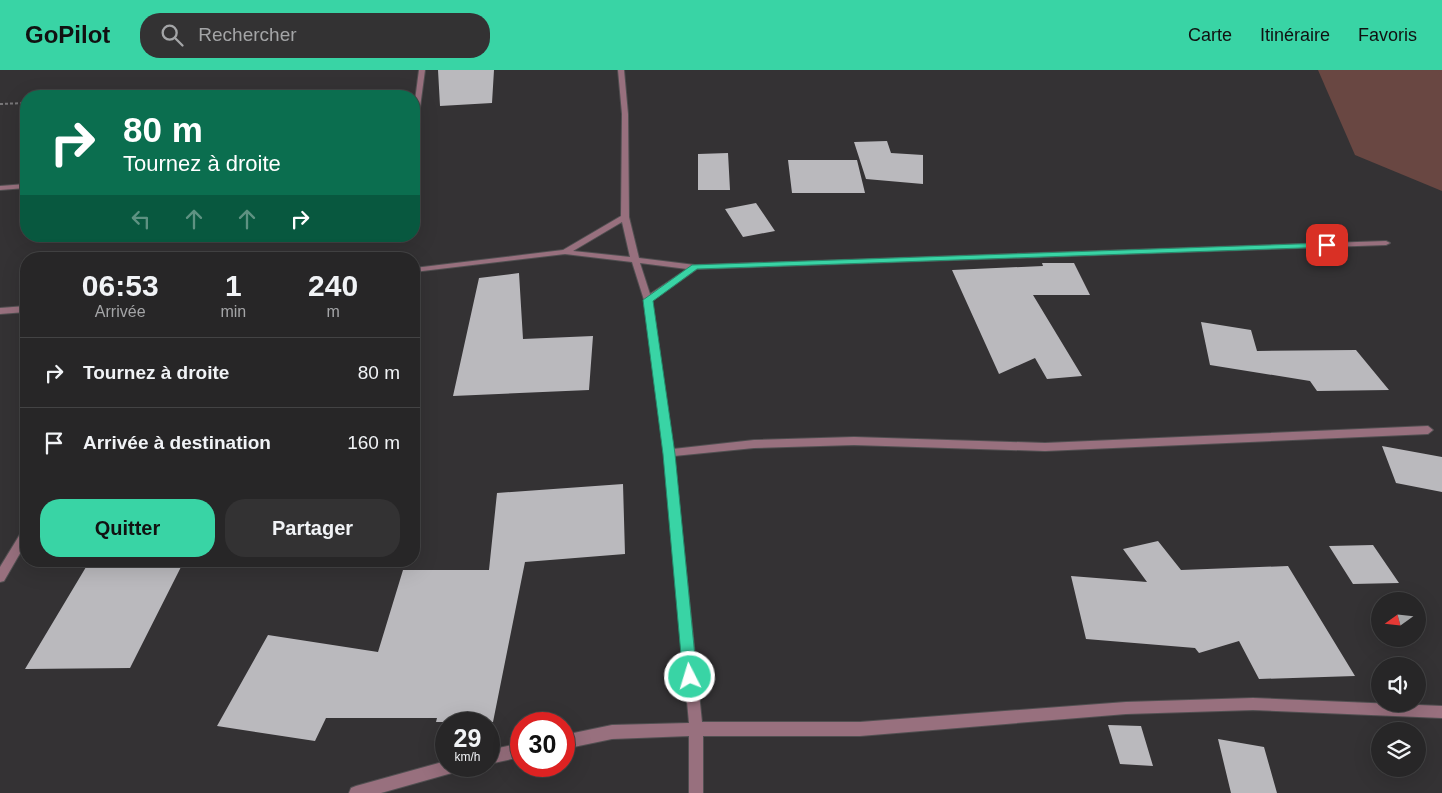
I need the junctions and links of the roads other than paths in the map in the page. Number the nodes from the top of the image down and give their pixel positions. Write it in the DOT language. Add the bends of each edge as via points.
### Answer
graph roads {
  1 [pos="422,70"];
  2 [pos="621,70"];
  3 [pos="419,90"];
  4 [pos="20,186"];
  5 [pos="0,188"];
  6 [pos="625,217"];
  7 [pos="1386,243"];
  8 [pos="565,252"];
  9 [pos="635,260"];
  10 [pos="695,267"];
  11 [pos="420,269"];
  12 [pos="648,300"];
  13 [pos="20,310"];
  14 [pos="0,311"];
  15 [pos="1428,430"];
  16 [pos="669,454"];
  17 [pos="20,544"];
  18 [pos="0,577"];
  19 [pos="1442,712"];
  20 [pos="696,729"];
  21 [pos="575,740"];
  22 [pos="435,771"];
  23 [pos="356,793"];
  24 [pos="696,793"];
  1 -- 3 [label="street"];
  2 -- 6 [label="street" via="625,114"];
  4 -- 5 [label="street"];
  6 -- 8 [label="street"];
  6 -- 9 [label="street"];
  7 -- 10 [label="street"];
  8 -- 9 [label="street"];
  8 -- 11 [label="street"];
  9 -- 10 [label="street"];
  9 -- 12 [label="street"];
  10 -- 12 [label="street"];
  12 -- 16 [label="street"];
  13 -- 14 [label="street"];
  15 -- 16 [label="street" via="1045,447 834,442 754,444"];
  16 -- 20 [label="street"];
  17 -- 18 [label="street"];
  19 -- 20 [label="street" via="1253,704 1126,708 860,729"];
  20 -- 21 [label="street" via="612,732"];
  20 -- 24 [label="street"];
  22 -- 23 [label="street"];
}
